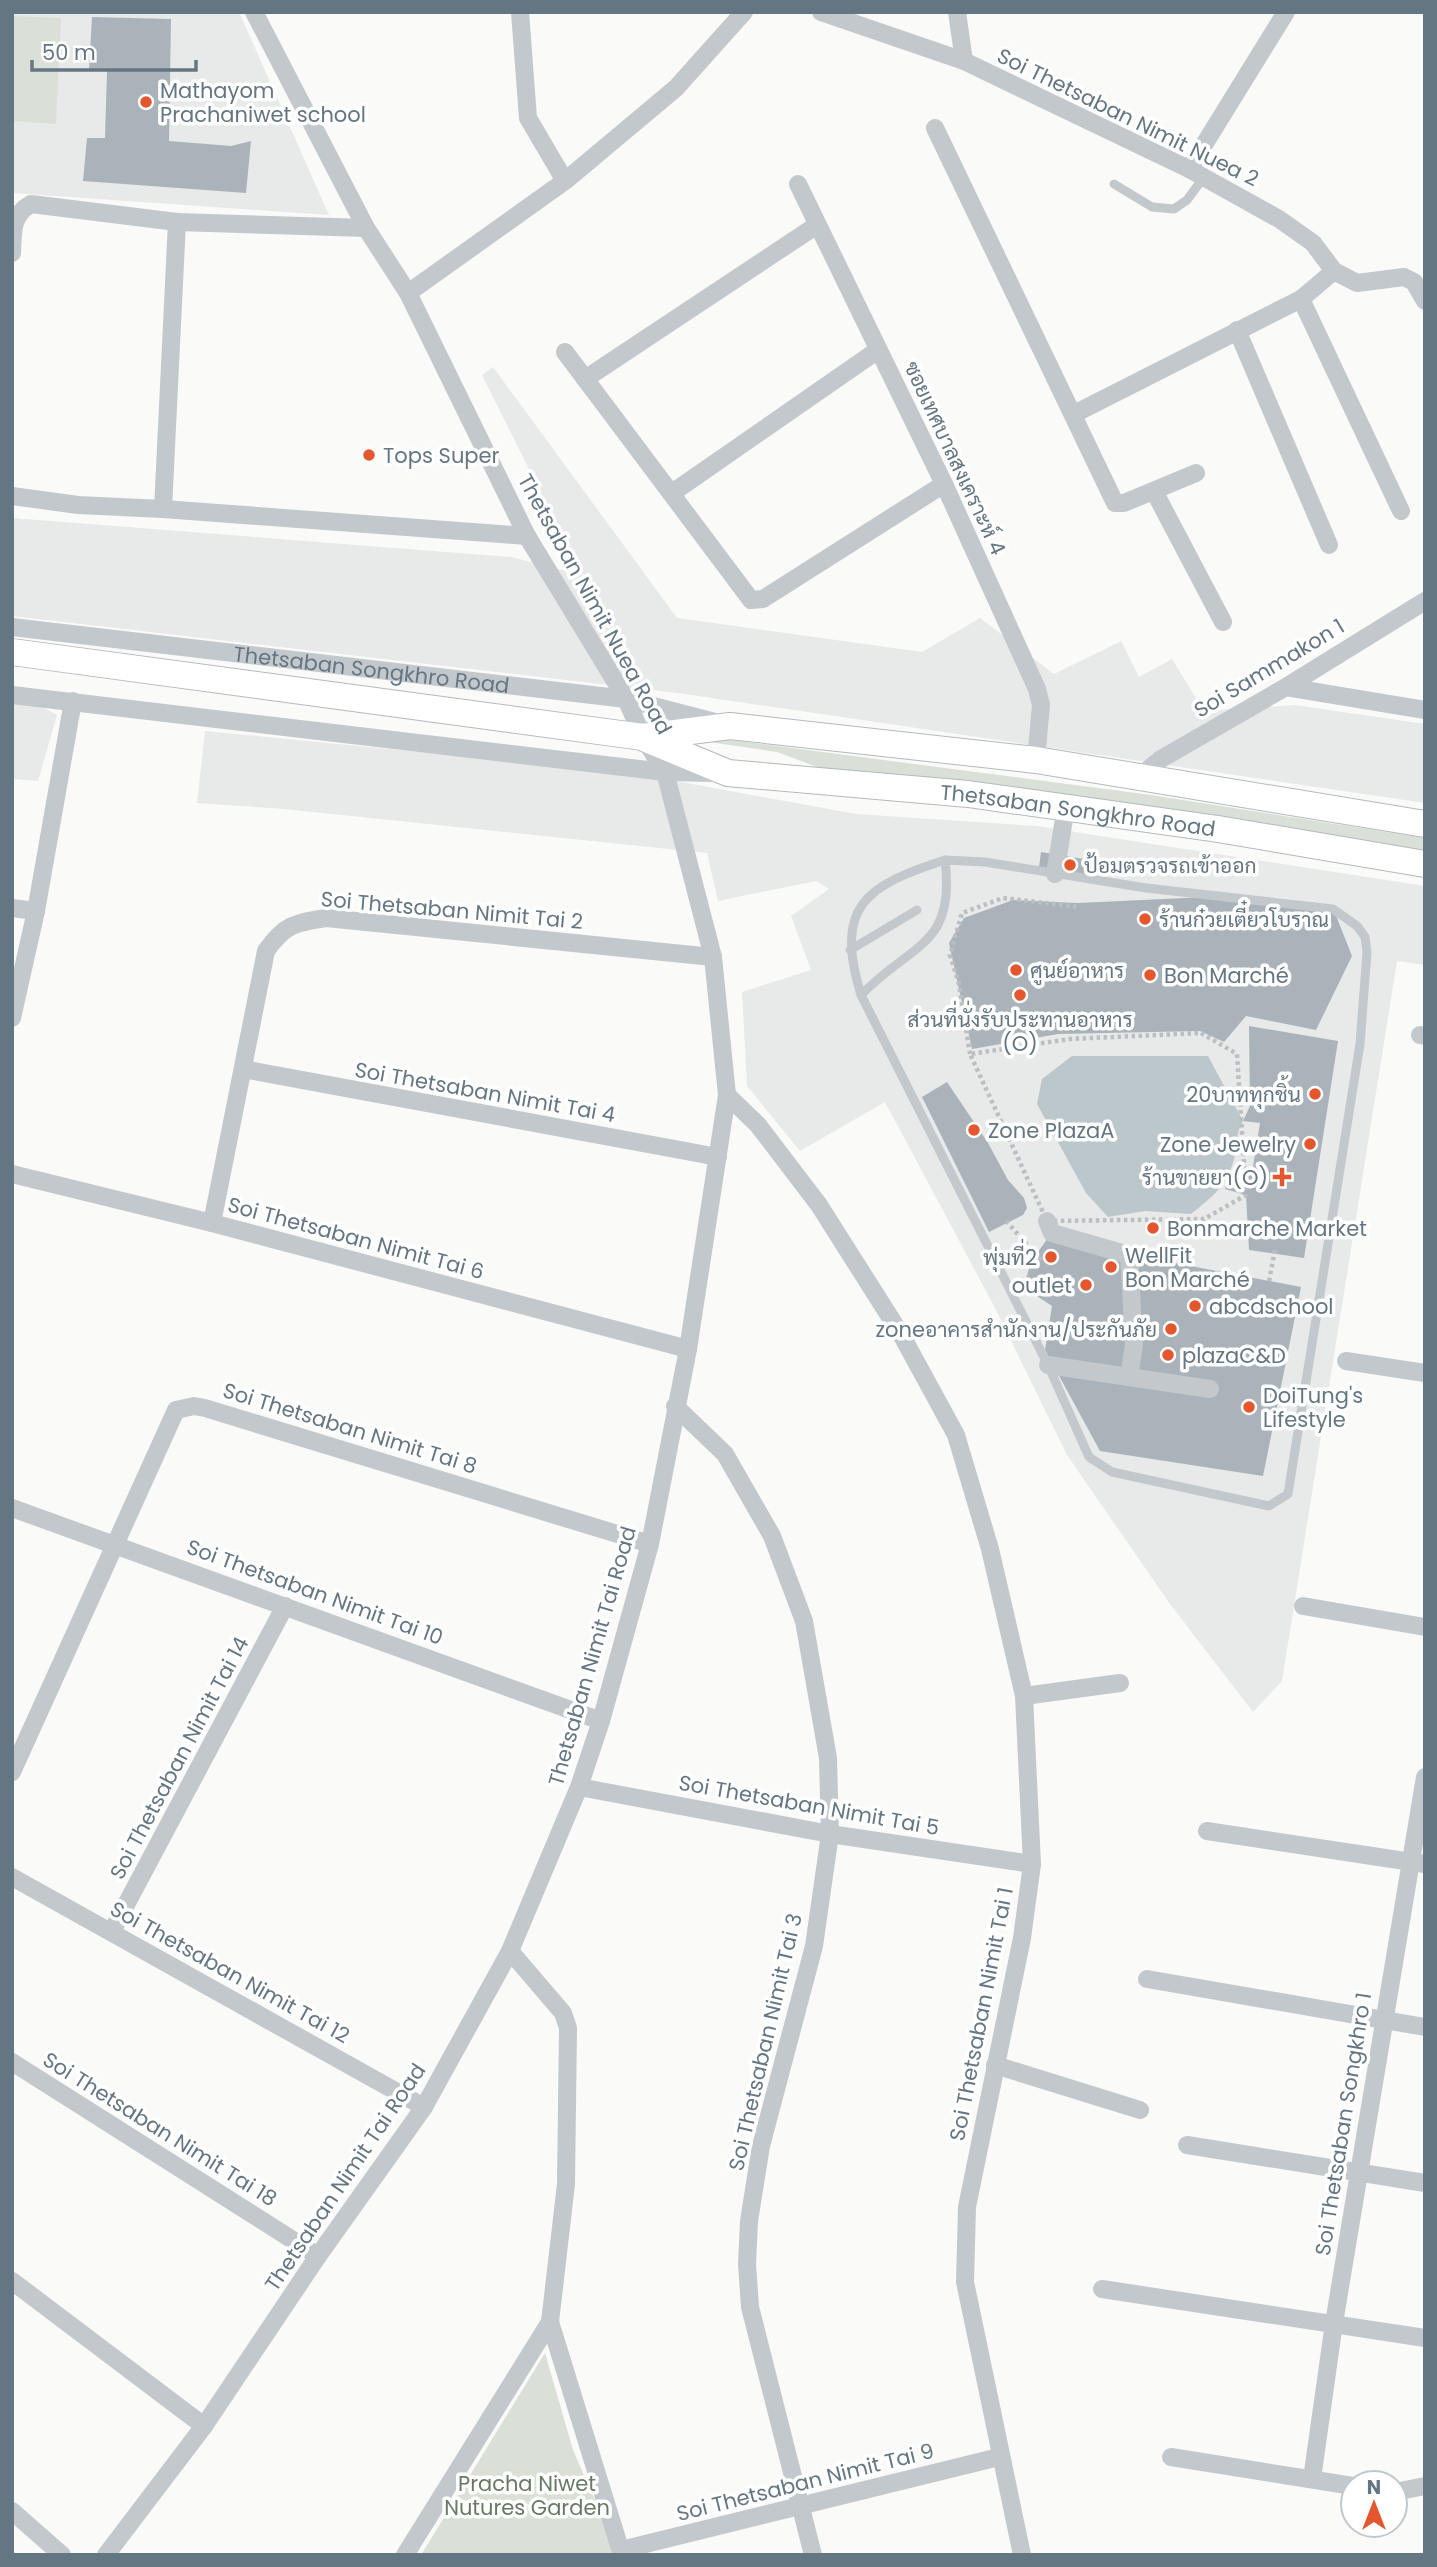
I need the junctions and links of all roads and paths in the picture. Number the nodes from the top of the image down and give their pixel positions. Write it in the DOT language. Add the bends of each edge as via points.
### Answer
graph roads {
  1 [pos="520,12"];
  2 [pos="744,12"];
  3 [pos="821,12"];
  4 [pos="957,12"];
  5 [pos="1286,12"];
  6 [pos="261,16"];
  7 [pos="964,61"];
  8 [pos="935,128"];
  9 [pos="1197,173"];
  10 [pos="565,181"];
  11 [pos="798,184"];
  12 [pos="1114,184"];
  13 [pos="177,222"];
  14 [pos="817,225"];
  15 [pos="366,228"];
  16 [pos="12,253"];
  17 [pos="1334,271"];
  18 [pos="408,293"];
  19 [pos="1301,299"];
  20 [pos="1425,301"];
  21 [pos="1237,330"];
  22 [pos="878,350"];
  23 [pos="565,352"];
  24 [pos="585,379"];
  25 [pos="1074,414"];
  26 [pos="1196,473"];
  27 [pos="944,484"];
  28 [pos="1154,491"];
  29 [pos="672,493"];
  30 [pos="12,495"];
  31 [pos="163,509"];
  32 [pos="1401,512"];
  33 [pos="527,536"];
  34 [pos="1329,545"];
  35 [pos="1425,601"];
  36 [pos="1223,622"];
  37 [pos="12,627"];
  38 [pos="12,652"];
  39 [pos="1286,687"];
  40 [pos="12,695"];
  41 [pos="626,699"];
  42 [pos="73,701"];
  43 [pos="1425,710"];
  44 [pos="730,726"];
  45 [pos="643,737"];
  46 [pos="1036,760"];
  47 [pos="665,772"];
  48 [pos="728,773"];
  49 [pos="1139,777"];
  50 [pos="1066,807"];
  51 [pos="1425,824"];
  52 [pos="945,860"];
  53 [pos="1425,864"];
  54 [pos="1055,874"];
  55 [pos="1079,907"];
  56 [pos="12,908"];
  57 [pos="917,909"];
  58 [pos="36,911"];
  59 [pos="850,950"];
  60 [pos="713,957"];
  61 [pos="862,995"];
  62 [pos="12,1018"];
  63 [pos="971,1054"];
  64 [pos="243,1069"];
  65 [pos="727,1095"];
  66 [pos="718,1157"];
  67 [pos="12,1174"];
  68 [pos="1006,1221"];
  69 [pos="1047,1221"];
  70 [pos="212,1223"];
  71 [pos="1275,1250"];
  72 [pos="1041,1260"];
  73 [pos="1269,1281"];
  74 [pos="688,1349"];
  75 [pos="1346,1362"];
  76 [pos="1048,1366"];
  77 [pos="1425,1373"];
  78 [pos="1129,1377"];
  79 [pos="1210,1388"];
  80 [pos="675,1406"];
  81 [pos="12,1508"];
  82 [pos="114,1543"];
  83 [pos="650,1544"];
  84 [pos="285,1606"];
  85 [pos="1303,1606"];
  86 [pos="1425,1627"];
  87 [pos="1120,1683"];
  88 [pos="1024,1696"];
  89 [pos="601,1721"];
  90 [pos="12,1772"];
  91 [pos="1425,1777"];
  92 [pos="579,1787"];
  93 [pos="1207,1830"];
  94 [pos="830,1834"];
  95 [pos="1418,1863"];
  96 [pos="1032,1864"];
  97 [pos="12,1877"];
  98 [pos="112,1931"];
  99 [pos="510,1951"];
  100 [pos="1147,1979"];
  101 [pos="1383,2020"];
  102 [pos="1425,2027"];
  103 [pos="12,2063"];
  104 [pos="995,2065"];
  105 [pos="424,2107"];
  106 [pos="1140,2110"];
  107 [pos="1187,2145"];
  108 [pos="1360,2171"];
  109 [pos="1425,2183"];
  110 [pos="318,2256"];
  111 [pos="12,2281"];
  112 [pos="1102,2289"];
  113 [pos="550,2322"];
  114 [pos="1334,2323"];
  115 [pos="1425,2338"];
  116 [pos="204,2426"];
  117 [pos="999,2457"];
  118 [pos="1171,2457"];
  119 [pos="1312,2479"];
  120 [pos="1339,2484"];
  121 [pos="803,2507"];
  122 [pos="12,2511"];
  123 [pos="621,2552"];
  124 [pos="62,2555"];
  125 [pos="106,2555"];
  126 [pos="405,2555"];
  127 [pos="813,2555"];
  128 [pos="1022,2555"];
  1 -- 10 [label="street" via="528,118"];
  2 -- 10 [label="street" via="676,88"];
  3 -- 7 [label="street, Soi Thetsaban Nimit Nuea 2"];
  4 -- 7 [label="street"];
  5 -- 9 [label="street"];
  6 -- 15 [label="street, Thetsaban Nimit Nuea Road"];
  7 -- 9 [label="street, Soi Thetsaban Nimit Nuea 2"];
  8 -- 25 [label="street"];
  9 -- 12 [label="lane" via="1187,200 1174,209 1152,207"];
  9 -- 17 [label="street, Soi Thetsaban Nimit Nuea 2" via="1313,243"];
  10 -- 18 [label="street"];
  11 -- 14 [label="street, ซอยเทศบาลสงเคราะห์ 4"];
  13 -- 15 [label="street"];
  13 -- 16 [label="street" via="30,204 14,222"];
  13 -- 31 [label="street"];
  14 -- 22 [label="street, ซอยเทศบาลสงเคราะห์ 4"];
  14 -- 24 [label="street"];
  15 -- 18 [label="street, Thetsaban Nimit Nuea Road"];
  17 -- 19 [label="street"];
  17 -- 20 [label="street" via="1357,283 1404,277 1414,282"];
  18 -- 33 [label="street, Thetsaban Nimit Nuea Road"];
  19 -- 21 [label="street"];
  19 -- 32 [label="street"];
  21 -- 25 [label="street"];
  21 -- 34 [label="street"];
  22 -- 27 [label="street, ซอยเทศบาลสงเคราะห์ 4"];
  22 -- 29 [label="street"];
  23 -- 24 [label="street"];
  24 -- 29 [label="street"];
  25 -- 28 [label="street" via="1115,503"];
  26 -- 28 [label="street"];
  27 -- 29 [label="street" via="756,600 751,600"];
  27 -- 46 [label="street, ซอยเทศบาลสงเคราะห์ 4" via="1037,689 1041,705"];
  28 -- 36 [label="street"];
  30 -- 31 [label="street" via="78,505"];
  31 -- 33 [label="street"];
  33 -- 41 [label="street, Thetsaban Nimit Nuea Road"];
  35 -- 39 [label="street, Soi Sammakon 1"];
  37 -- 41 [label="street, Thetsaban Songkhro Road"];
  38 -- 45 [label="street, Thetsaban Songkhro Road"];
  39 -- 43 [label="street"];
  39 -- 49 [label="street, Soi Sammakon 1" via="1161,759"];
  40 -- 42 [label="street, Thetsaban Songkhro Road"];
  41 -- 44 [label="street, Thetsaban Songkhro Road"];
  41 -- 45 [label="street, Thetsaban Nimit Nuea Road"];
  42 -- 47 [label="street, Thetsaban Songkhro Road"];
  42 -- 58 [label="street"];
  44 -- 45 [label="street, Thetsaban Songkhro Road"];
  44 -- 46 [label="street, Thetsaban Songkhro Road"];
  45 -- 47 [label="street, Thetsaban Nimit Nuea Road"];
  45 -- 48 [label="street, Thetsaban Songkhro Road"];
  46 -- 49 [label="street, Thetsaban Songkhro Road"];
  47 -- 48 [label="street, Thetsaban Songkhro Road"];
  47 -- 60 [label="street, Thetsaban Nimit Tai Road"];
  48 -- 50 [label="street, Thetsaban Songkhro Road"];
  49 -- 51 [label="street, Thetsaban Songkhro Road"];
  50 -- 53 [label="street, Thetsaban Songkhro Road"];
  50 -- 54 [label="street"];
  52 -- 54 [label="lane"];
  52 -- 59 [label="lane" via="875,889 852,920"];
  52 -- 61 [label="lane" via="946,904 939,928"];
  54 -- 76 [label="lane" via="1333,909 1357,926 1367,952 1360,1044 1288,1493 1269,1506 1112,1472 1089,1457"];
  55 -- 63 [label="path" via="1003,898 962,913 950,955"];
  56 -- 58 [label="street"];
  57 -- 59 [label="lane"];
  58 -- 62 [label="street"];
  59 -- 61 [label="lane"];
  60 -- 64 [label="street, Soi Thetsaban Nimit Tai 2" via="326,918 294,923 279,933 267,951"];
  60 -- 65 [label="street, Thetsaban Nimit Tai Road"];
  61 -- 76 [label="lane"];
  63 -- 69 [label="path"];
  63 -- 69 [label="path" via="1070,1039 1201,1033 1237,1054 1246,1195 1204,1219"];
  64 -- 66 [label="street, Soi Thetsaban Nimit Tai 4"];
  64 -- 70 [label="street, Soi Thetsaban Nimit Tai 2"];
  65 -- 66 [label="street, Thetsaban Nimit Tai Road"];
  65 -- 88 [label="street, Soi Thetsaban Nimit Tai 1" via="758,1125 819,1205 902,1336 956,1435 990,1549"];
  66 -- 74 [label="street, Thetsaban Nimit Tai Road"];
  67 -- 70 [label="street, Soi Thetsaban Nimit Tai 6"];
  68 -- 72 [label="path"];
  69 -- 78 [label="street" via="1052,1233 1129,1255 1133,1345"];
  70 -- 74 [label="street, Soi Thetsaban Nimit Tai 6"];
  71 -- 73 [label="path"];
  74 -- 80 [label="street, Thetsaban Nimit Tai Road"];
  75 -- 77 [label="street"];
  76 -- 78 [label="street"];
  78 -- 79 [label="street"];
  80 -- 83 [label="street, Thetsaban Nimit Tai Road"];
  80 -- 94 [label="street, Soi Thetsaban Nimit Tai 3" via="725,1454 772,1536 804,1621 828,1758"];
  81 -- 82 [label="street, Soi Thetsaban Nimit Tai 10"];
  82 -- 83 [label="street, Soi Thetsaban Nimit Tai 8" via="171,1418 176,1410 194,1406"];
  82 -- 84 [label="street, Soi Thetsaban Nimit Tai 10"];
  82 -- 90 [label="street, Soi Thetsaban Nimit Tai 8"];
  83 -- 89 [label="street, Thetsaban Nimit Tai Road"];
  84 -- 89 [label="street, Soi Thetsaban Nimit Tai 10"];
  84 -- 98 [label="street, Soi Thetsaban Nimit Tai 14"];
  85 -- 86 [label="street"];
  87 -- 88 [label="street"];
  88 -- 96 [label="street, Soi Thetsaban Nimit Tai 1"];
  89 -- 92 [label="street, Thetsaban Nimit Tai Road"];
  91 -- 95 [label="street, Soi Thetsaban Songkhro 1"];
  92 -- 94 [label="street, Soi Thetsaban Nimit Tai 5"];
  92 -- 99 [label="street, Thetsaban Nimit Tai Road"];
  93 -- 95 [label="street"];
  94 -- 96 [label="street, Soi Thetsaban Nimit Tai 5"];
  94 -- 121 [label="street, Soi Thetsaban Nimit Tai 3" via="814,1946 761,2146 747,2264 750,2307"];
  95 -- 101 [label="street, Soi Thetsaban Songkhro 1"];
  96 -- 104 [label="street, Soi Thetsaban Nimit Tai 1" via="1022,1938"];
  97 -- 98 [label="street, Soi Thetsaban Nimit Tai 12"];
  98 -- 105 [label="street, Soi Thetsaban Nimit Tai 12"];
  99 -- 105 [label="street, Thetsaban Nimit Tai Road"];
  99 -- 113 [label="street" via="563,2013 568,2028 566,2184"];
  100 -- 101 [label="street"];
  101 -- 102 [label="street"];
  101 -- 108 [label="street, Soi Thetsaban Songkhro 1"];
  103 -- 110 [label="street, Soi Thetsaban Nimit Tai 18"];
  104 -- 106 [label="street"];
  104 -- 117 [label="street, Soi Thetsaban Nimit Tai 1" via="967,2207 965,2282"];
  105 -- 110 [label="street, Thetsaban Nimit Tai Road"];
  107 -- 108 [label="street"];
  108 -- 109 [label="street"];
  108 -- 114 [label="street, Soi Thetsaban Songkhro 1"];
  110 -- 116 [label="street, Thetsaban Nimit Tai Road"];
  111 -- 116 [label="street"];
  112 -- 114 [label="street"];
  113 -- 123 [label="street"];
  113 -- 126 [label="street"];
  114 -- 115 [label="street"];
  114 -- 119 [label="street, Soi Thetsaban Songkhro 1"];
  116 -- 125 [label="street, Thetsaban Nimit Tai Road"];
  117 -- 121 [label="street, Soi Thetsaban Nimit Tai 9"];
  117 -- 128 [label="street, Soi Thetsaban Nimit Tai 1"];
  118 -- 119 [label="street"];
  119 -- 120 [label="street"];
  121 -- 123 [label="street, Soi Thetsaban Nimit Tai 9"];
  121 -- 127 [label="street, Soi Thetsaban Nimit Tai 3"];
  122 -- 124 [label="street"];
}
